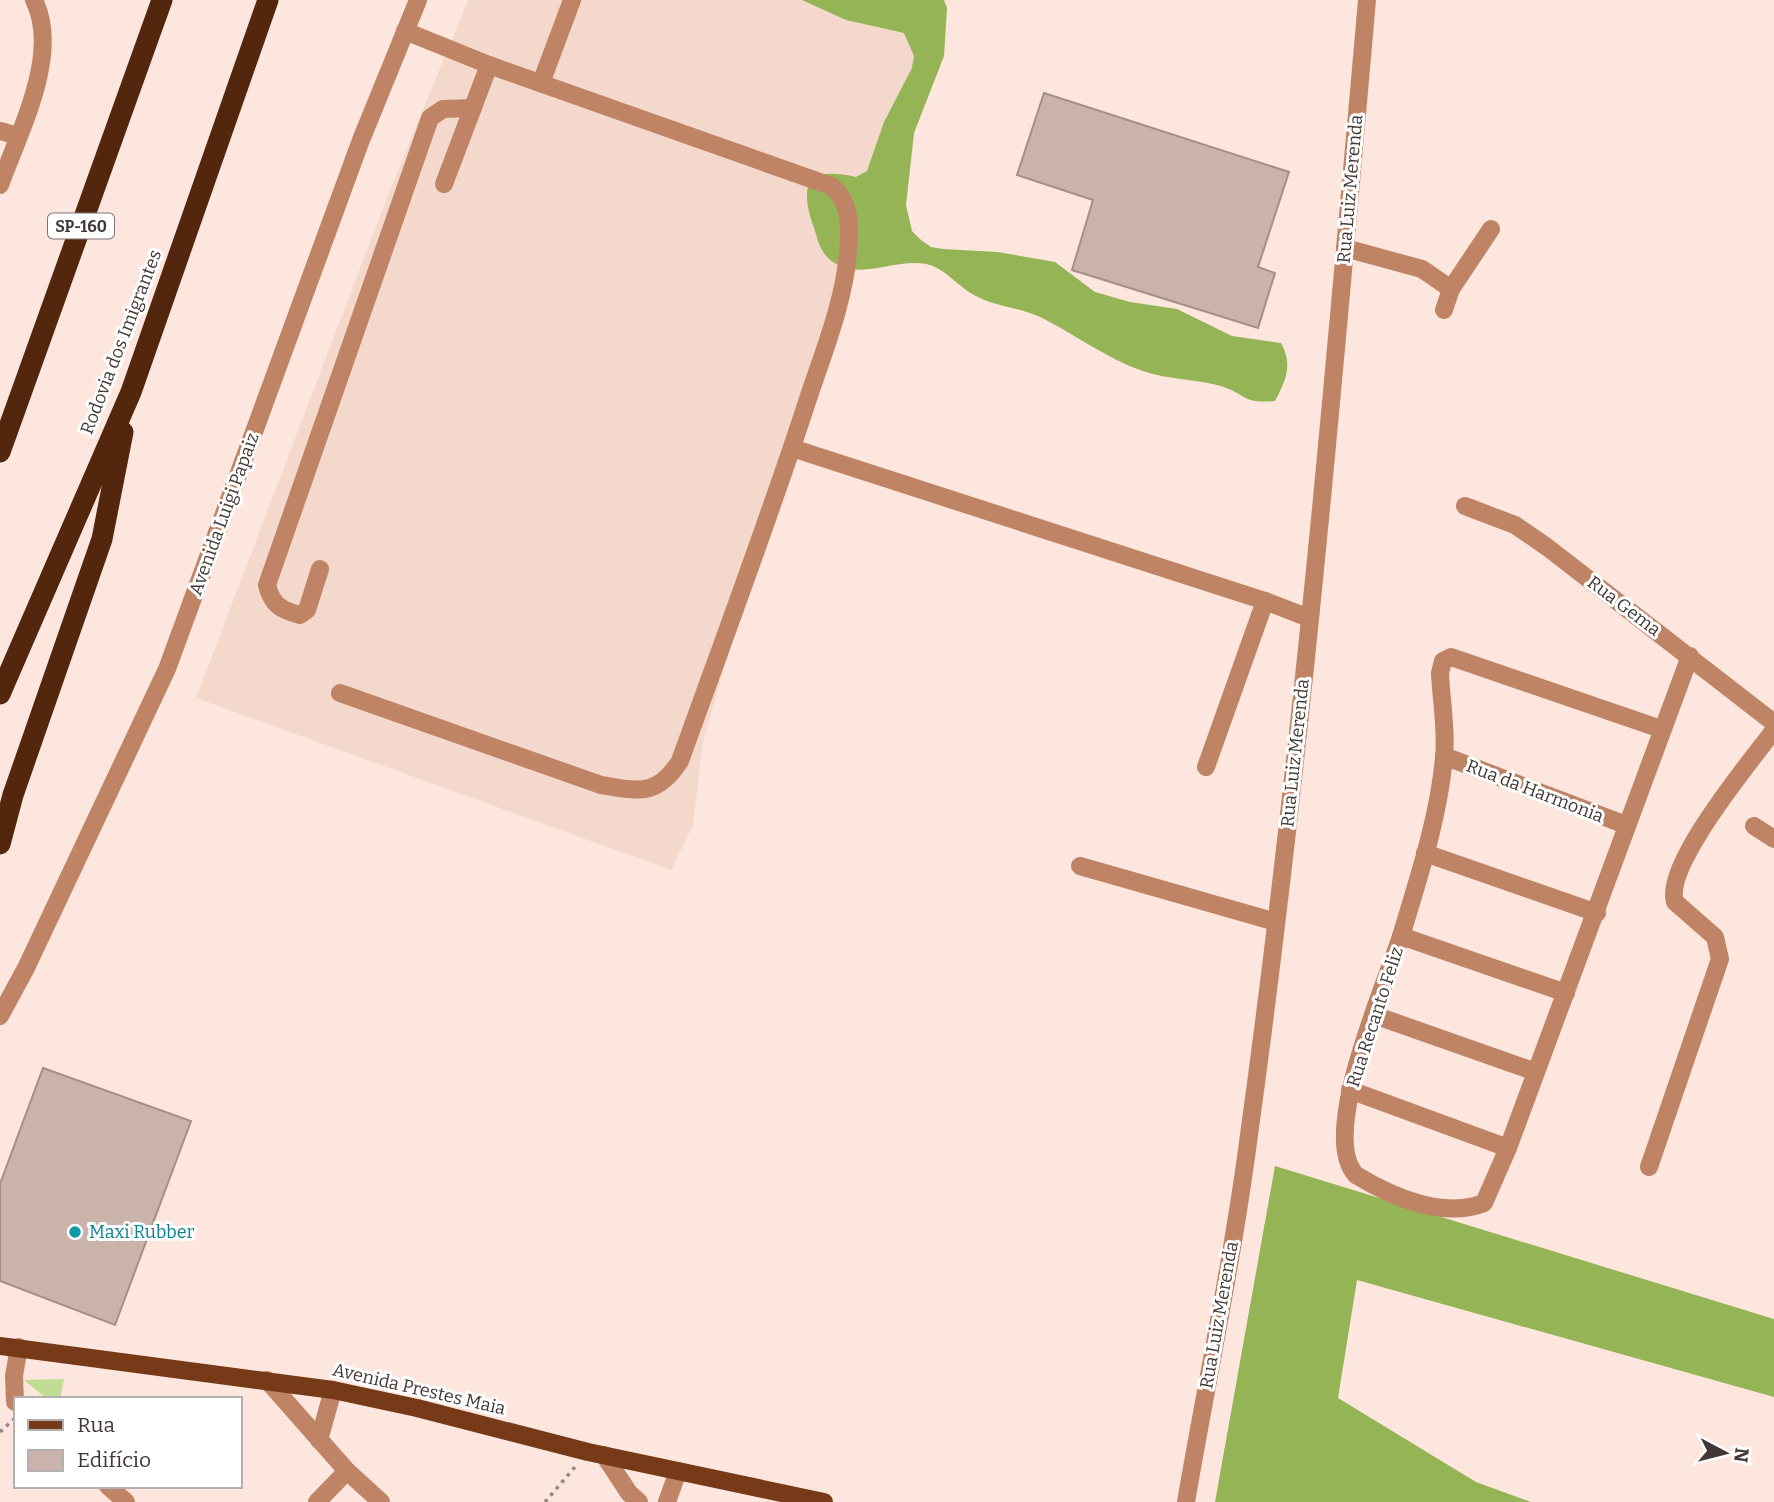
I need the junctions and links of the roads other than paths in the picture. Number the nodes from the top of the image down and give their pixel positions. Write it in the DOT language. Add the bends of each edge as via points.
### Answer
graph roads {
  1 [pos="34,0"];
  2 [pos="162,0"];
  3 [pos="268,0"];
  4 [pos="418,0"];
  5 [pos="572,0"];
  6 [pos="1367,0"];
  7 [pos="405,31"];
  8 [pos="489,65"];
  9 [pos="541,83"];
  10 [pos="473,108"];
  11 [pos="0,131"];
  12 [pos="18,136"];
  13 [pos="444,184"];
  14 [pos="0,185"];
  15 [pos="1491,229"];
  16 [pos="1345,248"];
  17 [pos="1451,289"];
  18 [pos="1444,310"];
  19 [pos="131,392"];
  20 [pos="792,448"];
  21 [pos="0,452"];
  22 [pos="1465,506"];
  23 [pos="320,569"];
  24 [pos="1265,601"];
  25 [pos="1310,618"];
  26 [pos="1690,656"];
  27 [pos="340,693"];
  28 [pos="0,694"];
  29 [pos="1774,723"];
  30 [pos="1661,729"];
  31 [pos="1774,730"];
  32 [pos="1444,756"];
  33 [pos="1206,767"];
  34 [pos="1626,825"];
  35 [pos="1754,826"];
  36 [pos="1774,839"];
  37 [pos="0,844"];
  38 [pos="1425,853"];
  39 [pos="1080,866"];
  40 [pos="1597,913"];
  41 [pos="1276,922"];
  42 [pos="1401,936"];
  43 [pos="1566,993"];
  44 [pos="1374,1014"];
  45 [pos="0,1016"];
  46 [pos="1536,1072"];
  47 [pos="1350,1090"];
  48 [pos="1508,1148"];
  49 [pos="1649,1167"];
  50 [pos="0,1346"];
  51 [pos="19,1346"];
  52 [pos="267,1380"];
  53 [pos="333,1391"];
  54 [pos="15,1397"];
  55 [pos="319,1440"];
  56 [pos="596,1453"];
  57 [pos="347,1471"];
  58 [pos="677,1471"];
  59 [pos="110,1488"];
  60 [pos="126,1502"];
  61 [pos="317,1502"];
  62 [pos="381,1502"];
  63 [pos="639,1502"];
  64 [pos="667,1502"];
  65 [pos="824,1502"];
  66 [pos="1186,1502"];
  1 -- 12 [label="street" via="43,18 43,61"];
  2 -- 21 [label="highway, SP-160"];
  3 -- 19 [label="highway, Rodovia dos Imigrantes"];
  4 -- 7 [label="street, Avenida Luigi Papaiz"];
  5 -- 9 [label="street"];
  6 -- 16 [label="street, Rua Luiz Merenda"];
  7 -- 8 [label="street"];
  7 -- 45 [label="street, Avenida Luigi Papaiz" via="167,669"];
  8 -- 9 [label="street"];
  8 -- 10 [label="street"];
  9 -- 20 [label="street" via="808,177 841,194 848,212 849,239 841,295"];
  10 -- 13 [label="street"];
  10 -- 23 [label="street" via="443,109 430,118 267,585 271,600 284,611 300,615 307,610"];
  11 -- 12 [label="street"];
  12 -- 14 [label="street"];
  15 -- 17 [label="street"];
  16 -- 17 [label="street" via="1422,269"];
  16 -- 25 [label="street, Rua Luiz Merenda"];
  17 -- 18 [label="street"];
  19 -- 28 [label="highway, Rodovia dos Imigrantes"];
  19 -- 37 [label="highway" via="102,539"];
  20 -- 24 [label="street"];
  20 -- 27 [label="street" via="680,761 669,779 653,788 601,785"];
  22 -- 26 [label="street, Rua Gema" via="1526,532"];
  24 -- 25 [label="street"];
  24 -- 33 [label="street"];
  25 -- 41 [label="street, Rua Luiz Merenda"];
  26 -- 29 [label="street, Rua Gema"];
  26 -- 30 [label="street, Rua Recanto Feliz"];
  30 -- 32 [label="street, Rua Recanto Feliz" via="1451,657 1443,661 1440,673"];
  30 -- 34 [label="street, Rua Recanto Feliz"];
  31 -- 49 [label="street" via="1702,828 1673,887 1675,902 1715,937 1720,959"];
  32 -- 34 [label="street, Rua da Harmonia"];
  32 -- 38 [label="street, Rua Recanto Feliz"];
  34 -- 40 [label="street, Rua Recanto Feliz"];
  35 -- 36 [label="street"];
  38 -- 40 [label="street"];
  38 -- 42 [label="street, Rua Recanto Feliz"];
  39 -- 41 [label="street"];
  40 -- 43 [label="street, Rua Recanto Feliz"];
  41 -- 66 [label="street, Rua Luiz Merenda" via="1249,1139"];
  42 -- 43 [label="street"];
  42 -- 44 [label="street, Rua Recanto Feliz"];
  43 -- 46 [label="street, Rua Recanto Feliz"];
  44 -- 46 [label="street"];
  44 -- 47 [label="street, Rua Recanto Feliz"];
  46 -- 48 [label="street, Rua Recanto Feliz"];
  47 -- 48 [label="street"];
  47 -- 48 [label="street, Rua Recanto Feliz" via="1344,1131 1348,1166 1369,1183 1433,1207 1469,1209 1484,1203"];
  50 -- 51 [label="main road, Avenida Prestes Maia"];
  51 -- 52 [label="main road, Avenida Prestes Maia"];
  51 -- 54 [label="street"];
  52 -- 53 [label="main road, Avenida Prestes Maia"];
  52 -- 55 [label="street"];
  53 -- 55 [label="street"];
  53 -- 56 [label="main road, Avenida Prestes Maia"];
  55 -- 57 [label="street"];
  56 -- 58 [label="main road, Avenida Prestes Maia"];
  56 -- 63 [label="street"];
  57 -- 61 [label="street"];
  57 -- 62 [label="street"];
  58 -- 64 [label="street"];
  58 -- 65 [label="main road, Avenida Prestes Maia"];
  59 -- 60 [label="street"];
}
